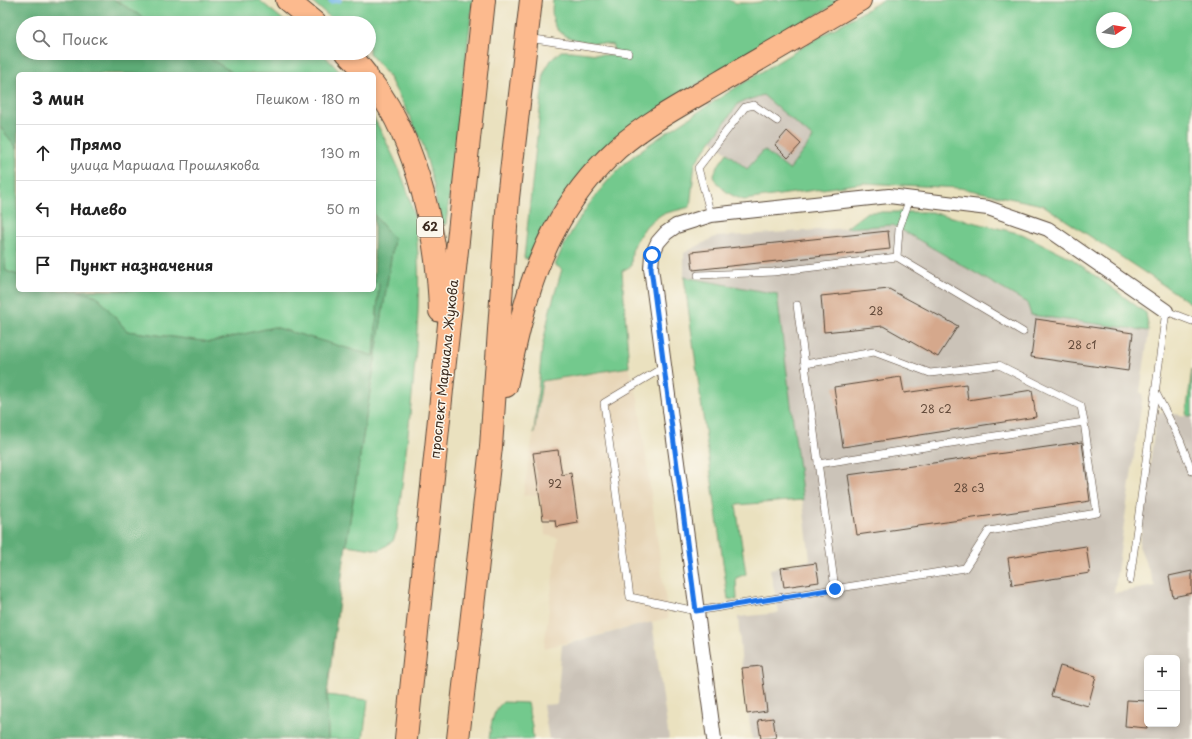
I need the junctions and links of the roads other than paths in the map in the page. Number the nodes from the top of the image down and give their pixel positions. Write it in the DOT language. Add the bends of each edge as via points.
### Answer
graph roads {
  1 [pos="287,0"];
  2 [pos="484,0"];
  3 [pos="531,0"];
  4 [pos="860,0"];
  5 [pos="306,16"];
  6 [pos="526,38"];
  7 [pos="628,53"];
  8 [pos="354,60"];
  9 [pos="364,72"];
  10 [pos="376,88"];
  11 [pos="777,121"];
  12 [pos="910,198"];
  13 [pos="711,215"];
  14 [pos="897,257"];
  15 [pos="698,275"];
  16 [pos="797,305"];
  17 [pos="1166,311"];
  18 [pos="1192,321"];
  19 [pos="1023,332"];
  20 [pos="805,364"];
  21 [pos="664,367"];
  22 [pos="443,380"];
  23 [pos="1155,391"];
  24 [pos="1084,422"];
  25 [pos="491,447"];
  26 [pos="818,464"];
  27 [pos="1192,471"];
  28 [pos="1130,580"];
  29 [pos="835,589"];
  30 [pos="696,611"];
  31 [pos="406,739"];
  32 [pos="458,739"];
  33 [pos="714,739"];
  1 -- 5 [label="main road"];
  2 -- 22 [label="main road, проспект Маршала Жукова"];
  3 -- 6 [label="main road"];
  4 -- 25 [label="main road" via="651,124 619,148 576,194 554,231 536,270 523,313"];
  6 -- 7 [label="lane"];
  6 -- 25 [label="main road" via="508,198"];
  8 -- 9 [label="main road"];
  10 -- 22 [label="main road, 62" via="403,134 423,194 440,292"];
  11 -- 13 [label="lane" via="754,105 745,107 698,168"];
  12 -- 13 [label="street" via="889,196"];
  12 -- 14 [label="lane" via="899,229"];
  12 -- 17 [label="street" via="988,208 1048,230"];
  13 -- 21 [label="street" via="676,226 666,233 652,255 651,268"];
  14 -- 15 [label="lane" via="773,272"];
  14 -- 19 [label="lane"];
  16 -- 20 [label="lane"];
  17 -- 18 [label="lane"];
  17 -- 23 [label="lane"];
  20 -- 24 [label="lane" via="874,352 930,373 999,365 1081,406"];
  20 -- 26 [label="lane"];
  21 -- 30 [label="street"];
  21 -- 30 [label="lane" via="604,403 630,597"];
  22 -- 31 [label="main road, проспект Маршала Жукова"];
  23 -- 27 [label="lane" via="1180,440"];
  23 -- 28 [label="lane"];
  24 -- 26 [label="lane"];
  24 -- 29 [label="lane" via="1097,513 989,531 965,568"];
  25 -- 32 [label="main road"];
  26 -- 29 [label="lane"];
  29 -- 30 [label="lane"];
  30 -- 33 [label="street"];
}
